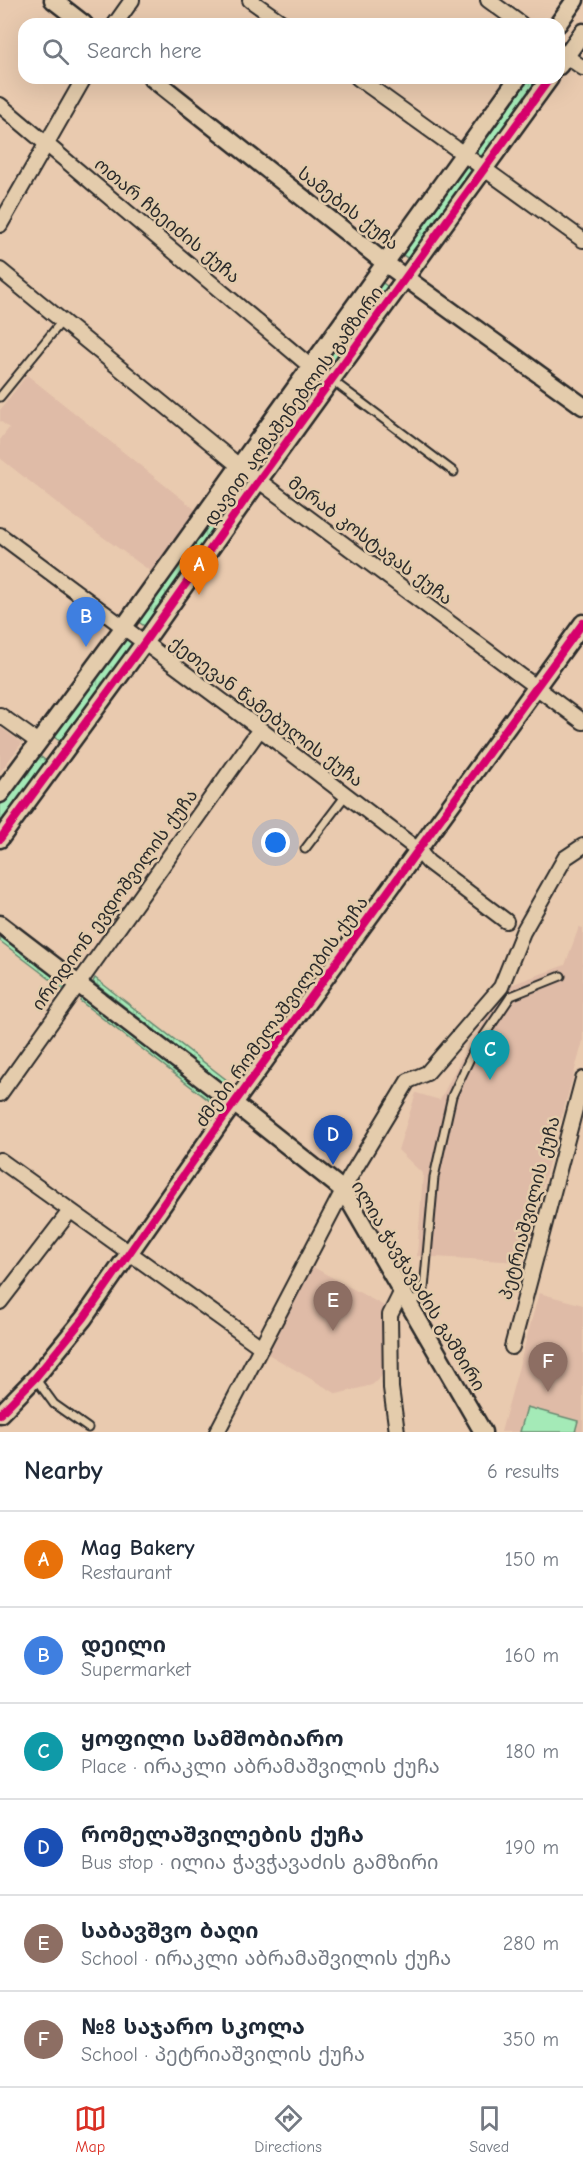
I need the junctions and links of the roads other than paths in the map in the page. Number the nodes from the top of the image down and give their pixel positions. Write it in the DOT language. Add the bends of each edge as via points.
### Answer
graph roads {
  1 [pos="53,0"];
  2 [pos="132,0"];
  3 [pos="250,0"];
  4 [pos="488,0"];
  5 [pos="575,0"];
  6 [pos="76,18"];
  7 [pos="120,18"];
  8 [pos="276,18"];
  9 [pos="514,18"];
  10 [pos="562,18"];
  11 [pos="583,32"];
  12 [pos="565,52"];
  13 [pos="565,59"];
  14 [pos="583,68"];
  15 [pos="81,84"];
  16 [pos="160,84"];
  17 [pos="366,84"];
  18 [pos="514,84"];
  19 [pos="546,84"];
  20 [pos="0,105"];
  21 [pos="48,143"];
  22 [pos="463,154"];
  23 [pos="484,169"];
  24 [pos="0,225"];
  25 [pos="583,240"];
  26 [pos="385,263"];
  27 [pos="1,274"];
  28 [pos="405,277"];
  29 [pos="62,321"];
  30 [pos="311,366"];
  31 [pos="331,380"];
  32 [pos="0,397"];
  33 [pos="583,406"];
  34 [pos="239,466"];
  35 [pos="454,472"];
  36 [pos="259,480"];
  37 [pos="0,535"];
  38 [pos="583,623"];
  39 [pos="123,628"];
  40 [pos="144,643"];
  41 [pos="537,688"];
  42 [pos="0,715"];
  43 [pos="583,722"];
  44 [pos="261,729"];
  45 [pos="38,742"];
  46 [pos="0,794"];
  47 [pos="346,795"];
  48 [pos="0,839"];
  49 [pos="583,846"];
  50 [pos="305,849"];
  51 [pos="418,850"];
  52 [pos="506,921"];
  53 [pos="0,924"];
  54 [pos="561,976"];
  55 [pos="78,983"];
  56 [pos="583,1079"];
  57 [pos="0,1094"];
  58 [pos="234,1104"];
  59 [pos="0,1160"];
  60 [pos="343,1191"];
  61 [pos="70,1211"];
  62 [pos="128,1252"];
  63 [pos="404,1298"];
  64 [pos="0,1302"];
  65 [pos="261,1347"];
  66 [pos="512,1347"];
  67 [pos="35,1378"];
  68 [pos="0,1414"];
  69 [pos="88,1428"];
  70 [pos="217,1432"];
  71 [pos="397,1432"];
  72 [pos="483,1432"];
  1 -- 6 [label="street"];
  2 -- 7 [label="street"];
  3 -- 8 [label="street"];
  4 -- 9 [label="street"];
  5 -- 10 [label="street"];
  11 -- 12 [label="street"];
  13 -- 14 [label="street"];
  15 -- 21 [label="street"];
  16 -- 26 [label="street, სამების ქუჩა"];
  17 -- 22 [label="street"];
  18 -- 22 [label="street, დავით აღმაშენებლის გამზირი"];
  19 -- 23 [label="street, დავით აღმაშენებლის გამზირი"];
  20 -- 21 [label="street, ოთარ ჩხეიძის ქუჩა"];
  21 -- 24 [label="street"];
  21 -- 30 [label="street, ოთარ ჩხეიძის ქუჩა"];
  22 -- 23 [label="street"];
  22 -- 26 [label="street, დავით აღმაშენებლის გამზირი"];
  23 -- 25 [label="street"];
  23 -- 28 [label="street, დავით აღმაშენებლის გამზირი"];
  26 -- 28 [label="street, სამების ქუჩა"];
  26 -- 30 [label="street, დავით აღმაშენებლის გამზირი"];
  27 -- 29 [label="street, მერაბ კოსტავას ქუჩა"];
  28 -- 31 [label="street, დავით აღმაშენებლის გამზირი"];
  28 -- 33 [label="street, სამების ქუჩა"];
  29 -- 32 [label="lane"];
  29 -- 34 [label="street, მერაბ კოსტავას ქუჩა"];
  30 -- 34 [label="street, დავით აღმაშენებლის გამზირი"];
  31 -- 35 [label="lane"];
  31 -- 36 [label="street, დავით აღმაშენებლის გამზირი"];
  34 -- 36 [label="street, მერაბ კოსტავას ქუჩა"];
  34 -- 39 [label="street, დავით აღმაშენებლის გამზირი"];
  36 -- 40 [label="street, დავით აღმაშენებლის გამზირი"];
  36 -- 41 [label="street, მერაბ კოსტავას ქუჩა"];
  37 -- 39 [label="street, ქეთევან წამებულის ქუჩა"];
  38 -- 41 [label="street, ძმები რომელაშვილების ქუჩა"];
  39 -- 40 [label="street, ქეთევან წამებულის ქუჩა"];
  39 -- 45 [label="street, დავით აღმაშენებლის გამზირი"];
  40 -- 44 [label="street, ქეთევან წამებულის ქუჩა"];
  40 -- 48 [label="street, დავით აღმაშენებლის გამზირი"];
  41 -- 43 [label="street, მერაბ კოსტავას ქუჩა"];
  41 -- 51 [label="street, ძმები რომელაშვილების ქუჩა"];
  42 -- 45 [label="street"];
  44 -- 47 [label="street, ქეთევან წამებულის ქუჩა"];
  44 -- 55 [label="street, იროდიონ ევდოშვილის ქუჩა"];
  45 -- 46 [label="street, დავით აღმაშენებლის გამზირი"];
  47 -- 50 [label="lane"];
  47 -- 51 [label="street, ქეთევან წამებულის ქუჩა"];
  49 -- 60 [label="street" via="565,858 523,932 501,987 427,1073 408,1081"];
  51 -- 52 [label="street, ქეთევან წამებულის ქუჩა" via="428,862"];
  51 -- 58 [label="street, ძმები რომელაშვილების ქუჩა"];
  53 -- 55 [label="street, ილია ჭავჭავაძის გამზირი"];
  54 -- 63 [label="lane" via="511,996 472,1052 452,1096 434,1177 424,1289 420,1297"];
  55 -- 57 [label="street, იროდიონ ევდოშვილის ქუჩა"];
  55 -- 58 [label="street, ილია ჭავჭავაძის გამზირი"];
  56 -- 66 [label="street, პეტრიაშვილის ქუჩა"];
  58 -- 60 [label="street, ილია ჭავჭავაძის გამზირი"];
  58 -- 62 [label="street, ძმები რომელაშვილების ქუჩა"];
  59 -- 61 [label="street"];
  60 -- 63 [label="street, ილია ჭავჭავაძის გამზირი"];
  60 -- 65 [label="street"];
  61 -- 62 [label="street"];
  61 -- 64 [label="street"];
  62 -- 65 [label="street"];
  62 -- 67 [label="street, ძმები რომელაშვილების ქუჩა" via="84,1318"];
  63 -- 71 [label="street" via="390,1315 391,1388"];
  63 -- 72 [label="street, ილია ჭავჭავაძის გამზირი"];
  65 -- 70 [label="street"];
  67 -- 68 [label="street, ძმები რომელაშვილების ქუჩა"];
  67 -- 69 [label="lane" via="54,1404"];
}
